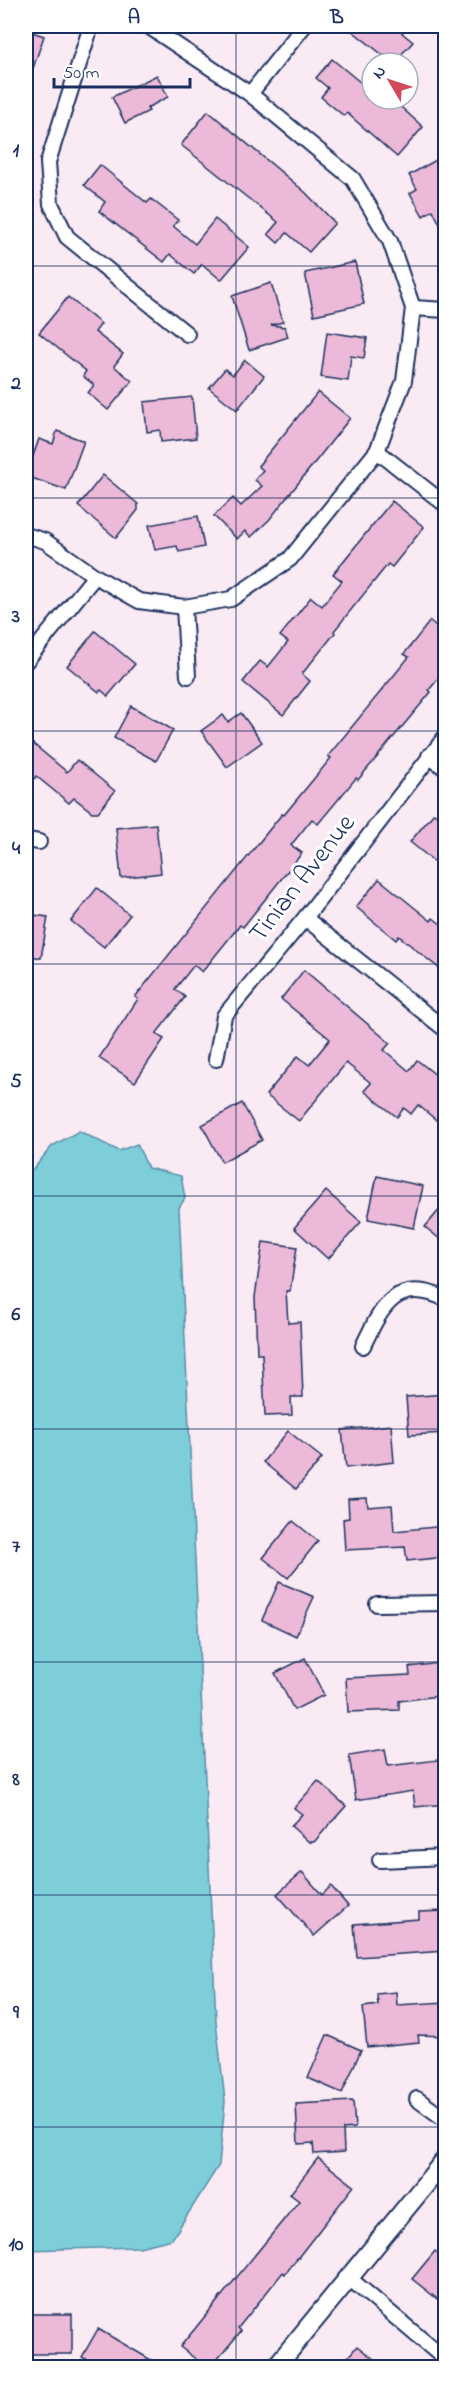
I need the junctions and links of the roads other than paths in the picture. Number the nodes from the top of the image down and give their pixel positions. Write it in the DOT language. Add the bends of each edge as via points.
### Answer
graph roads {
  1 [pos="91,26"];
  2 [pos="148,26"];
  3 [pos="304,26"];
  4 [pos="250,94"];
  5 [pos="413,308"];
  6 [pos="446,310"];
  7 [pos="187,334"];
  8 [pos="377,451"];
  9 [pos="446,505"];
  10 [pos="26,535"];
  11 [pos="95,576"];
  12 [pos="184,607"];
  13 [pos="26,661"];
  14 [pos="188,676"];
  15 [pos="446,736"];
  16 [pos="429,756"];
  17 [pos="446,769"];
  18 [pos="304,918"];
  19 [pos="446,1030"];
  20 [pos="216,1059"];
  21 [pos="446,1299"];
  22 [pos="363,1346"];
  23 [pos="446,1603"];
  24 [pos="377,1604"];
  25 [pos="446,1857"];
  26 [pos="380,1860"];
  27 [pos="417,2098"];
  28 [pos="446,2120"];
  29 [pos="446,2159"];
  30 [pos="349,2278"];
  31 [pos="446,2360"];
  32 [pos="275,2367"];
  1 -- 7 [label="street" via="48,162 51,204 66,237"];
  2 -- 4 [label="street"];
  3 -- 4 [label="street"];
  4 -- 5 [label="street" via="353,179 390,241"];
  5 -- 6 [label="street"];
  5 -- 8 [label="street" via="405,381"];
  8 -- 9 [label="street"];
  8 -- 12 [label="street" via="290,559 231,599"];
  10 -- 11 [label="street" via="45,541"];
  11 -- 12 [label="street" via="139,601"];
  11 -- 13 [label="street"];
  12 -- 14 [label="street"];
  15 -- 16 [label="street, Tinian Avenue"];
  16 -- 17 [label="street"];
  16 -- 18 [label="street, Tinian Avenue"];
  18 -- 19 [label="street"];
  18 -- 20 [label="street, Tinian Avenue" via="224,1016"];
  21 -- 22 [label="street" via="424,1290 393,1298"];
  23 -- 24 [label="street"];
  25 -- 26 [label="street"];
  27 -- 28 [label="street"];
  29 -- 30 [label="street"];
  30 -- 31 [label="street"];
  30 -- 32 [label="street"];
}
